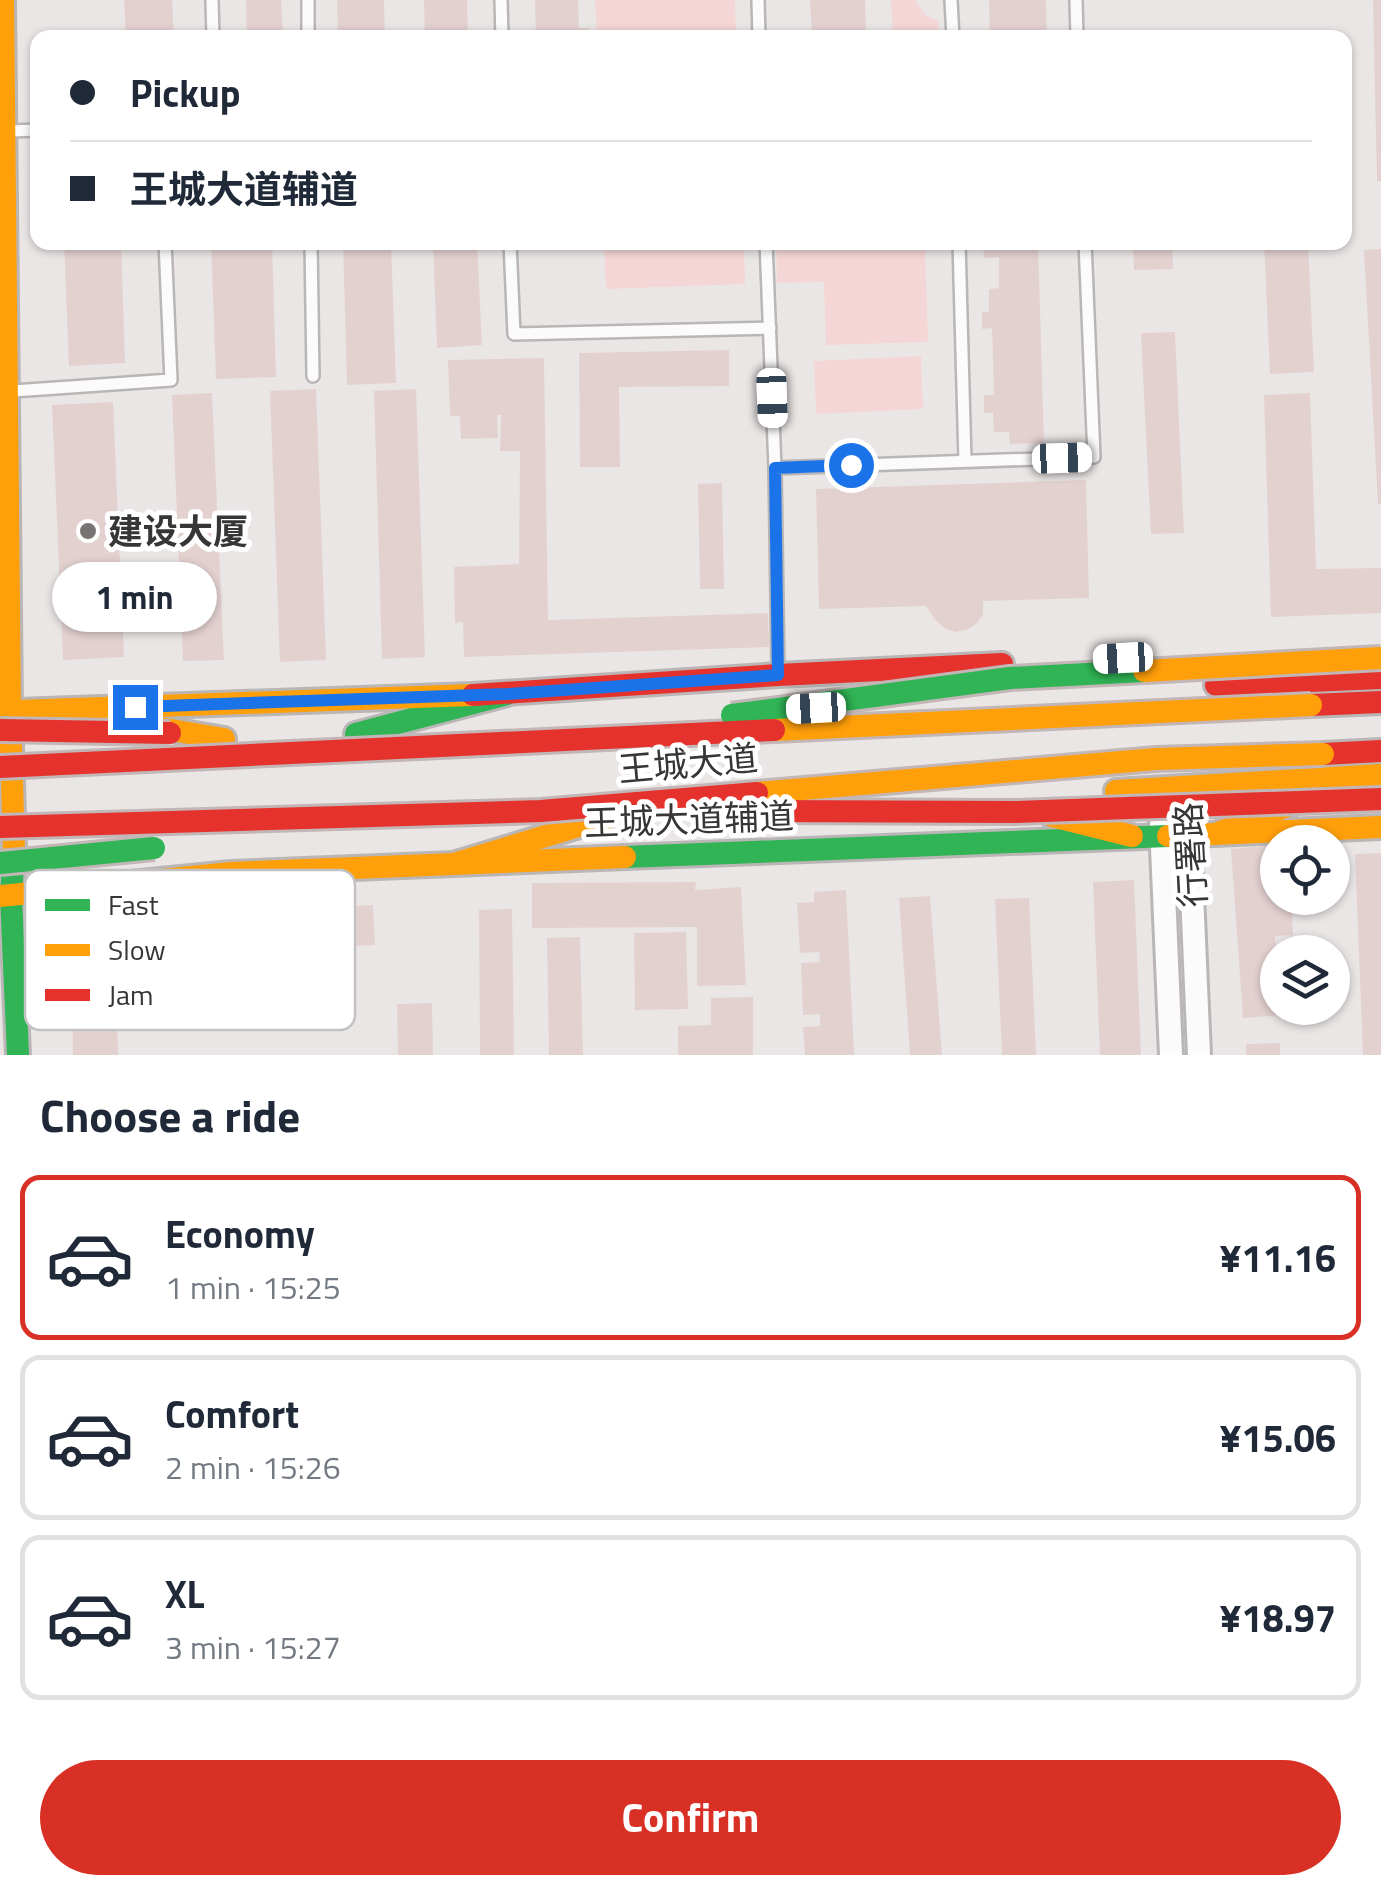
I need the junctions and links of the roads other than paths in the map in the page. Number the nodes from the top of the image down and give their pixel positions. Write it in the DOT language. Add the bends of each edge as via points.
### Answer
graph roads {
  1 [pos="3,0"];
  2 [pos="212,0"];
  3 [pos="308,0"];
  4 [pos="500,0"];
  5 [pos="758,0"];
  6 [pos="951,0"];
  7 [pos="1076,0"];
  8 [pos="212,30"];
  9 [pos="308,30"];
  10 [pos="502,30"];
  11 [pos="759,30"];
  12 [pos="952,30"];
  13 [pos="1077,30"];
  14 [pos="30,130"];
  15 [pos="5,131"];
  16 [pos="165,250"];
  17 [pos="311,250"];
  18 [pos="510,250"];
  19 [pos="766,250"];
  20 [pos="959,250"];
  21 [pos="1085,250"];
  22 [pos="770,328"];
  23 [pos="313,376"];
  24 [pos="8,391"];
  25 [pos="966,461"];
  26 [pos="775,468"];
  27 [pos="1381,646"];
  28 [pos="1189,654"];
  29 [pos="1161,656"];
  30 [pos="1381,658"];
  31 [pos="778,675"];
  32 [pos="1381,678"];
  33 [pos="1188,686"];
  34 [pos="1162,688"];
  35 [pos="507,694"];
  36 [pos="1381,702"];
  37 [pos="60,710"];
  38 [pos="4,728"];
  39 [pos="356,734"];
  40 [pos="224,740"];
  41 [pos="540,741"];
  42 [pos="1381,751"];
  43 [pos="0,767"];
  44 [pos="1372,776"];
  45 [pos="1187,786"];
  46 [pos="1159,788"];
  47 [pos="986,799"];
  48 [pos="1381,799"];
  49 [pos="541,811"];
  50 [pos="605,818"];
  51 [pos="1381,827"];
  52 [pos="1218,833"];
  53 [pos="1162,834"];
  54 [pos="1190,834"];
  55 [pos="1132,836"];
  56 [pos="51,843"];
  57 [pos="212,843"];
  58 [pos="3,845"];
  59 [pos="174,846"];
  60 [pos="457,863"];
  61 [pos="213,870"];
  62 [pos="299,870"];
  63 [pos="6,896"];
  64 [pos="18,1055"];
  65 [pos="1171,1055"];
  66 [pos="1199,1055"];
  1 -- 15 [label="main road"];
  2 -- 8 [label="lane"];
  3 -- 9 [label="lane"];
  4 -- 10 [label="lane"];
  5 -- 11 [label="lane"];
  6 -- 12 [label="lane"];
  7 -- 13 [label="lane"];
  14 -- 15 [label="lane"];
  15 -- 24 [label="main road"];
  16 -- 24 [label="lane" via="171,380"];
  17 -- 23 [label="lane"];
  18 -- 22 [label="lane" via="514,334"];
  19 -- 22 [label="lane"];
  20 -- 25 [label="lane"];
  21 -- 25 [label="lane" via="1094,456"];
  22 -- 26 [label="lane"];
  24 -- 38 [label="main road"];
  25 -- 26 [label="lane"];
  26 -- 31 [label="lane"];
  27 -- 28 [label="main road"];
  28 -- 29 [label="main road"];
  28 -- 33 [label="street, 行署路"];
  29 -- 31 [label="main road"];
  29 -- 34 [label="street, 行署路"];
  30 -- 41 [label="main road, bridge" via="1010,678"];
  31 -- 35 [label="main road"];
  32 -- 33 [label="main road, 王城大道"];
  33 -- 34 [label="main road, 王城大道"];
  33 -- 45 [label="street, 行署路"];
  34 -- 39 [label="main road, 王城大道"];
  34 -- 46 [label="street, 行署路"];
  35 -- 37 [label="main road"];
  35 -- 39 [label="main road"];
  36 -- 41 [label="main road, 王城大道, bridge"];
  37 -- 38 [label="main road"];
  37 -- 40 [label="main road"];
  38 -- 40 [label="main road, 王城大道"];
  38 -- 41 [label="main road, bridge"];
  38 -- 58 [label="main road"];
  39 -- 40 [label="main road, 王城大道"];
  41 -- 43 [label="main road, 王城大道, bridge"];
  42 -- 49 [label="main road, 王城大道, bridge" via="1156,759"];
  44 -- 45 [label="main road, 王城大道"];
  44 -- 52 [label="main road"];
  45 -- 46 [label="main road, 王城大道"];
  45 -- 54 [label="street, 行署路"];
  46 -- 47 [label="main road, 王城大道"];
  46 -- 53 [label="street, 行署路"];
  47 -- 50 [label="main road, 王城大道"];
  47 -- 55 [label="main road"];
  48 -- 49 [label="main road, bridge" via="1016,812"];
  49 -- 57 [label="main road, bridge"];
  49 -- 58 [label="main road, 王城大道, bridge"];
  50 -- 56 [label="main road, 王城大道"];
  50 -- 60 [label="main road"];
  51 -- 52 [label="main road, 王城大道辅道"];
  52 -- 54 [label="main road, 王城大道辅道"];
  53 -- 54 [label="main road, 王城大道辅道"];
  53 -- 55 [label="main road, 王城大道辅道"];
  53 -- 65 [label="street, 行署路"];
  54 -- 66 [label="street, 行署路"];
  55 -- 60 [label="main road, 王城大道辅道"];
  56 -- 58 [label="main road, 王城大道"];
  56 -- 61 [label="main road"];
  58 -- 59 [label="main road, bridge"];
  58 -- 63 [label="main road"];
  60 -- 62 [label="main road, 王城大道辅道"];
  63 -- 64 [label="main road"];
}
